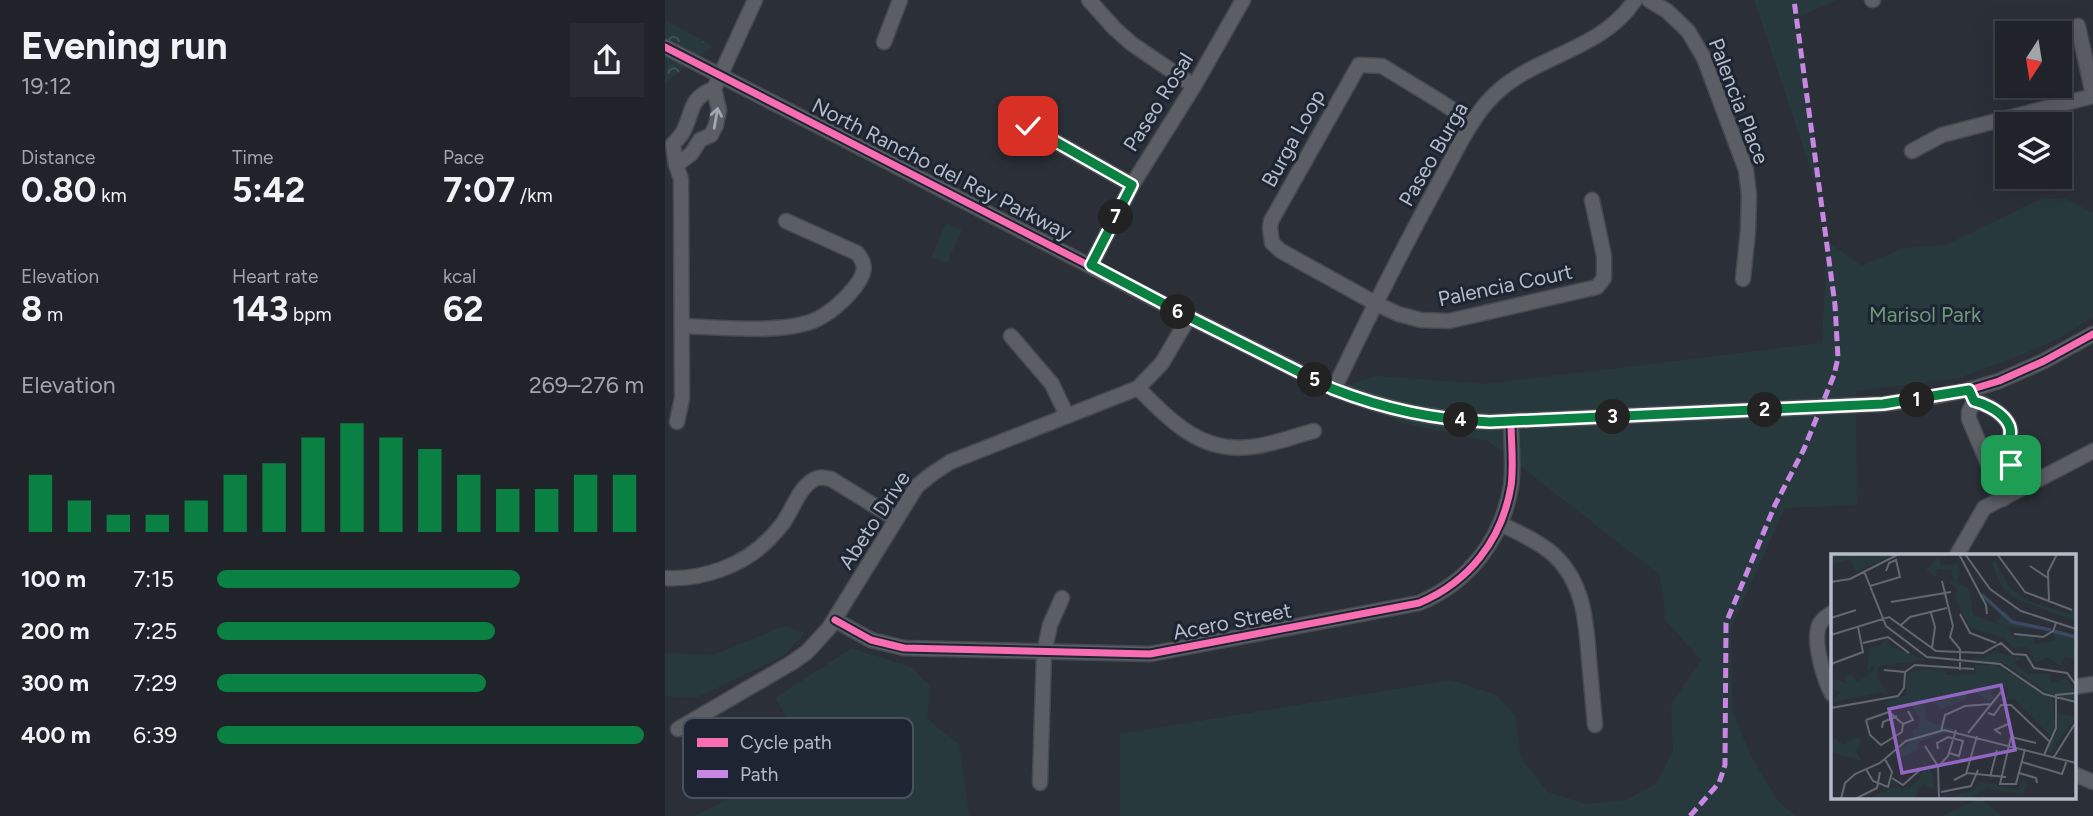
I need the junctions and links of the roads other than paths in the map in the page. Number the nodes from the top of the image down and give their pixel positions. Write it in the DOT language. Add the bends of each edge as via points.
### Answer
graph roads {
  1 [pos="755,0"];
  2 [pos="900,0"];
  3 [pos="1089,0"];
  4 [pos="1243,0"];
  5 [pos="1635,0"];
  6 [pos="1649,0"];
  7 [pos="2078,26"];
  8 [pos="884,41"];
  9 [pos="665,47"];
  10 [pos="717,82"];
  11 [pos="1194,86"];
  12 [pos="2093,95"];
  13 [pos="1472,123"];
  14 [pos="1028,126"];
  15 [pos="684,131"];
  16 [pos="700,140"];
  17 [pos="1912,151"];
  18 [pos="670,163"];
  19 [pos="1132,185"];
  20 [pos="1591,200"];
  21 [pos="786,221"];
  22 [pos="1091,265"];
  23 [pos="1743,279"];
  24 [pos="1375,303"];
  25 [pos="1189,317"];
  26 [pos="682,326"];
  27 [pos="2093,334"];
  28 [pos="1011,336"];
  29 [pos="1138,388"];
  30 [pos="1333,389"];
  31 [pos="1971,396"];
  32 [pos="1067,416"];
  33 [pos="1511,421"];
  34 [pos="677,422"];
  35 [pos="1314,430"];
  36 [pos="2002,449"];
  37 [pos="2093,450"];
  38 [pos="1984,457"];
  39 [pos="2022,488"];
  40 [pos="2003,499"];
  41 [pos="896,519"];
  42 [pos="1501,524"];
  43 [pos="1958,554"];
  44 [pos="665,578"];
  45 [pos="1062,598"];
  46 [pos="1831,614"];
  47 [pos="835,620"];
  48 [pos="1044,653"];
  49 [pos="2093,684"];
  50 [pos="2075,687"];
  51 [pos="1831,692"];
  52 [pos="697,718"];
  53 [pos="1595,725"];
  54 [pos="683,726"];
  55 [pos="678,729"];
  56 [pos="2075,774"];
  57 [pos="2093,782"];
  58 [pos="1040,783"];
  1 -- 10 [label="street"];
  2 -- 8 [label="street"];
  3 -- 11 [label="street" via="1132,44"];
  4 -- 11 [label="street, Paseo Rosal"];
  5 -- 13 [label="street, Paseo Burga" via="1601,35 1510,81"];
  6 -- 23 [label="street, Palencia Place" via="1688,31 1704,58 1745,170 1749,195"];
  7 -- 12 [label="street"];
  9 -- 10 [label="street, North Rancho del Rey Parkway"];
  10 -- 15 [label="street" via="695,102"];
  16 -- 10 [label="street, one-way" via="711,135 716,125"];
  10 -- 22 [label="street, North Rancho del Rey Parkway"];
  11 -- 19 [label="street, Paseo Rosal"];
  12 -- 17 [label="street" via="1942,135"];
  13 -- 24 [label="street, Paseo Burga"];
  13 -- 24 [label="street, Burga Loop" via="1382,66 1359,65 1271,221 1272,243 1282,251"];
  14 -- 19 [label="street"];
  15 -- 16 [label="street"];
  15 -- 18 [label="street" via="673,144"];
  16 -- 18 [label="street" via="691,153"];
  18 -- 26 [label="street" via="681,179"];
  19 -- 22 [label="street, Paseo Rosal"];
  20 -- 24 [label="street, Palencia Court" via="1604,256 1604,278 1597,287 1440,321 1409,318"];
  21 -- 26 [label="street" via="857,253 864,272 850,294 824,316 801,324"];
  22 -- 25 [label="street, North Rancho del Rey Parkway"];
  24 -- 30 [label="street, Paseo Burga"];
  25 -- 29 [label="street, Abeto Drive" via="1162,363"];
  25 -- 30 [label="street, North Rancho del Rey Parkway"];
  26 -- 34 [label="street" via="682,398"];
  27 -- 31 [label="street, North Rancho del Rey Parkway"];
  28 -- 32 [label="street" via="1052,384"];
  29 -- 32 [label="street, Abeto Drive"];
  29 -- 35 [label="street" via="1178,426 1216,445 1250,447"];
  30 -- 33 [label="street, North Rancho del Rey Parkway" via="1425,416"];
  31 -- 33 [label="street, North Rancho del Rey Parkway"];
  31 -- 36 [label="street" via="2005,417 2009,437"];
  31 -- 38 [label="street" via="1969,419"];
  32 -- 41 [label="street, Abeto Drive" via="950,462 917,486"];
  33 -- 42 [label="street, Acero Street" via="1511,485"];
  36 -- 38 [label="street"];
  36 -- 39 [label="street"];
  37 -- 39 [label="street"];
  38 -- 40 [label="street"];
  39 -- 40 [label="street"];
  40 -- 43 [label="street" via="1984,508"];
  41 -- 44 [label="street" via="831,479 820,477 809,483 783,523 756,550 711,573"];
  41 -- 47 [label="street, Abeto Drive"];
  42 -- 48 [label="street, Acero Street" via="1467,573 1433,597 1405,607 1150,654"];
  42 -- 53 [label="street" via="1554,555 1579,592 1585,611"];
  45 -- 48 [label="street"];
  46 -- 51 [label="street" via="1818,629 1820,659"];
  47 -- 48 [label="street, Acero Street" via="871,640 904,648"];
  47 -- 52 [label="street, Abeto Drive" via="793,662"];
  48 -- 58 [label="street"];
  49 -- 50 [label="street"];
  54 -- 55 [label="street, Abeto Drive"];
  56 -- 57 [label="street"];
}
